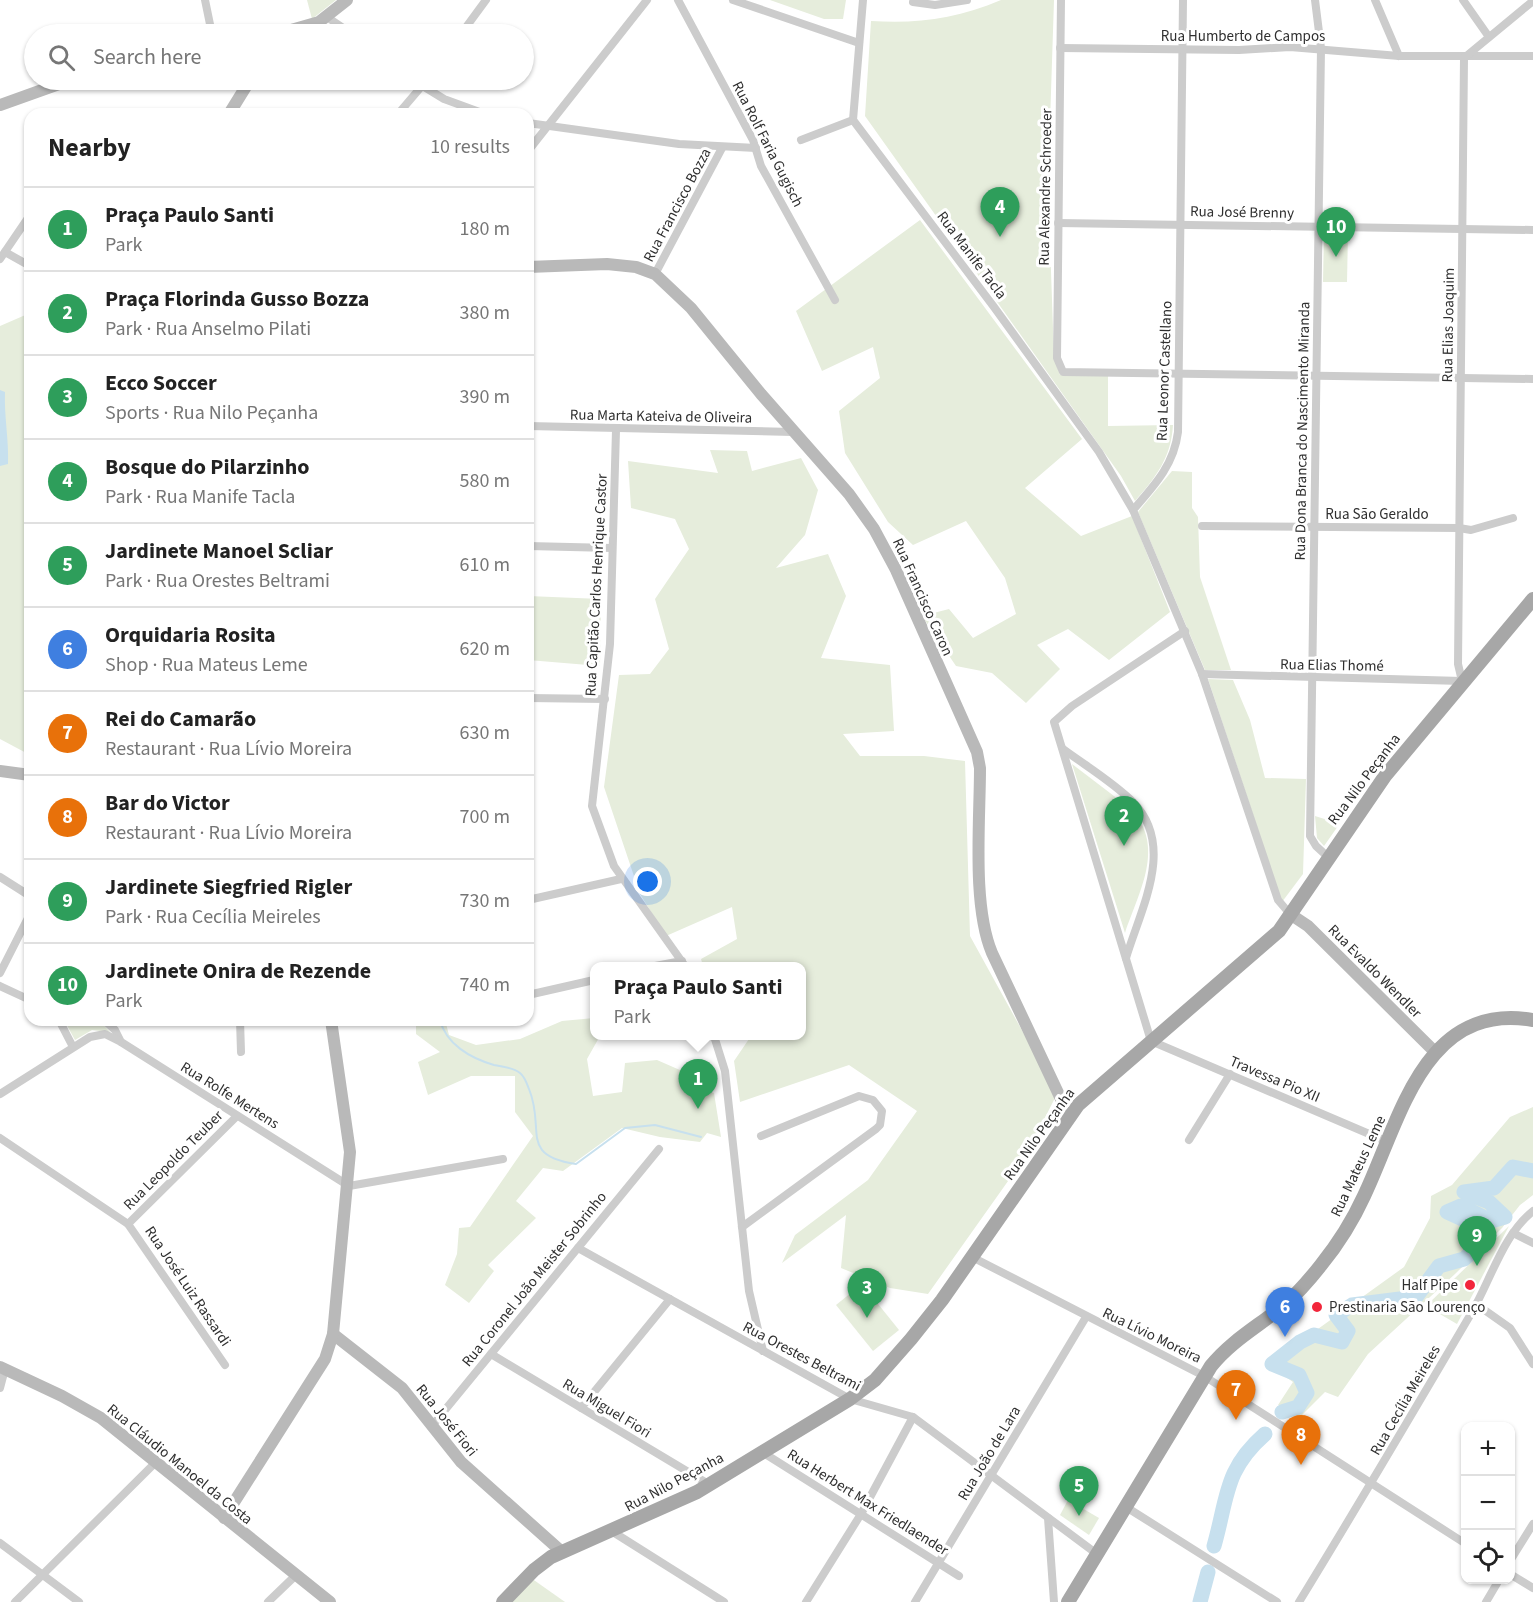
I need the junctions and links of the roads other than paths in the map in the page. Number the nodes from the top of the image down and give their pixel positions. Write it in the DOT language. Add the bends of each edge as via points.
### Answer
graph roads {
  1 [pos="205,0"];
  2 [pos="347,0"];
  3 [pos="486,0"];
  4 [pos="647,0"];
  5 [pos="678,0"];
  6 [pos="733,0"];
  7 [pos="863,0"];
  8 [pos="967,0"];
  9 [pos="1061,0"];
  10 [pos="1183,0"];
  11 [pos="1315,0"];
  12 [pos="1375,0"];
  13 [pos="1463,0"];
  14 [pos="1533,1"];
  15 [pos="913,2"];
  16 [pos="327,17"];
  17 [pos="210,24"];
  18 [pos="314,24"];
  19 [pos="337,24"];
  20 [pos="468,24"];
  21 [pos="1489,37"];
  22 [pos="859,43"];
  23 [pos="1060,48"];
  24 [pos="1321,48"];
  25 [pos="1182,50"];
  26 [pos="1399,56"];
  27 [pos="1533,56"];
  28 [pos="1464,58"];
  29 [pos="41,90"];
  30 [pos="245,90"];
  31 [pos="418,90"];
  32 [pos="435,90"];
  33 [pos="0,105"];
  34 [pos="236,108"];
  35 [pos="403,108"];
  36 [pos="467,108"];
  37 [pos="853,120"];
  38 [pos="534,124"];
  39 [pos="549,126"];
  40 [pos="801,140"];
  41 [pos="534,144"];
  42 [pos="722,148"];
  43 [pos="756,148"];
  44 [pos="1058,223"];
  45 [pos="24,224"];
  46 [pos="1180,225"];
  47 [pos="1318,227"];
  48 [pos="1462,229"];
  49 [pos="1533,230"];
  50 [pos="2,255"];
  51 [pos="24,264"];
  52 [pos="534,267"];
  53 [pos="655,274"];
  54 [pos="835,300"];
  55 [pos="1178,374"];
  56 [pos="1316,376"];
  57 [pos="1461,378"];
  58 [pos="1533,379"];
  59 [pos="534,426"];
  60 [pos="616,430"];
  61 [pos="794,432"];
  62 [pos="1133,510"];
  63 [pos="1513,518"];
  64 [pos="1202,526"];
  65 [pos="1314,526"];
  66 [pos="1459,528"];
  67 [pos="534,546"];
  68 [pos="612,548"];
  69 [pos="1533,599"];
  70 [pos="1185,631"];
  71 [pos="1202,674"];
  72 [pos="1312,679"];
  73 [pos="1462,681"];
  74 [pos="534,698"];
  75 [pos="605,699"];
  76 [pos="1062,749"];
  77 [pos="0,771"];
  78 [pos="24,774"];
  79 [pos="1328,857"];
  80 [pos="0,877"];
  81 [pos="621,879"];
  82 [pos="24,892"];
  83 [pos="534,899"];
  84 [pos="1290,914"];
  85 [pos="24,926"];
  86 [pos="1126,959"];
  87 [pos="682,962"];
  88 [pos="0,973"];
  89 [pos="590,981"];
  90 [pos="0,986"];
  91 [pos="534,994"];
  92 [pos="24,997"];
  93 [pos="1533,1020"];
  94 [pos="62,1026"];
  95 [pos="111,1026"];
  96 [pos="240,1026"];
  97 [pos="332,1026"];
  98 [pos="716,1040"];
  99 [pos="1151,1041"];
  100 [pos="121,1042"];
  101 [pos="73,1047"];
  102 [pos="241,1052"];
  103 [pos="1436,1052"];
  104 [pos="1230,1074"];
  105 [pos="0,1094"];
  106 [pos="237,1116"];
  107 [pos="1069,1116"];
  108 [pos="761,1136"];
  109 [pos="0,1138"];
  110 [pos="1189,1140"];
  111 [pos="1388,1142"];
  112 [pos="659,1149"];
  113 [pos="503,1159"];
  114 [pos="348,1186"];
  115 [pos="1533,1211"];
  116 [pos="128,1224"];
  117 [pos="742,1227"];
  118 [pos="1513,1233"];
  119 [pos="1533,1243"];
  120 [pos="578,1248"];
  121 [pos="972,1257"];
  122 [pos="670,1299"];
  123 [pos="1476,1304"];
  124 [pos="1086,1317"];
  125 [pos="333,1334"];
  126 [pos="764,1351"];
  127 [pos="491,1354"];
  128 [pos="1533,1364"];
  129 [pos="225,1365"];
  130 [pos="3,1368"];
  131 [pos="1204,1376"];
  132 [pos="0,1388"];
  133 [pos="849,1399"];
  134 [pos="581,1408"];
  135 [pos="913,1417"];
  136 [pos="431,1427"];
  137 [pos="762,1452"];
  138 [pos="156,1462"];
  139 [pos="992,1475"];
  140 [pos="1372,1484"];
  141 [pos="710,1485"];
  142 [pos="1126,1507"];
  143 [pos="861,1514"];
  144 [pos="224,1518"];
  145 [pos="1048,1518"];
  146 [pos="1533,1524"];
  147 [pos="613,1532"];
  148 [pos="1461,1541"];
  149 [pos="0,1543"];
  150 [pos="562,1552"];
  151 [pos="1515,1553"];
  152 [pos="1097,1554"];
  153 [pos="939,1563"];
  154 [pos="43,1575"];
  155 [pos="295,1576"];
  156 [pos="959,1576"];
  157 [pos="1515,1577"];
  158 [pos="1497,1584"];
  159 [pos="1533,1588"];
  160 [pos="15,1602"];
  161 [pos="79,1602"];
  162 [pos="268,1602"];
  163 [pos="330,1602"];
  164 [pos="503,1602"];
  165 [pos="724,1602"];
  166 [pos="806,1602"];
  167 [pos="915,1602"];
  168 [pos="1053,1602"];
  169 [pos="1068,1602"];
  170 [pos="1277,1602"];
  171 [pos="1299,1602"];
  172 [pos="1486,1602"];
  1 -- 17 [label="street"];
  2 -- 16 [label="street"];
  3 -- 20 [label="street"];
  4 -- 39 [label="street"];
  5 -- 43 [label="street, Rua Rolf Faria Gugisch"];
  6 -- 22 [label="street"];
  7 -- 22 [label="street"];
  8 -- 15 [label="street" via="935,5"];
  9 -- 23 [label="street, Rua Alexandre Schroeder"];
  10 -- 25 [label="street, Rua Leonor Castellano"];
  11 -- 24 [label="street, Rua Dona Branca do Nascimento Miranda"];
  12 -- 26 [label="street"];
  13 -- 21 [label="street"];
  14 -- 21 [label="street"];
  16 -- 18 [label="street"];
  16 -- 19 [label="street"];
  21 -- 28 [label="street"];
  22 -- 37 [label="street"];
  23 -- 25 [label="street, Rua Humberto de Campos"];
  23 -- 44 [label="street, Rua Alexandre Schroeder"];
  24 -- 25 [label="street, Rua Humberto de Campos"];
  24 -- 26 [label="street, Rua Humberto de Campos"];
  24 -- 47 [label="street, Rua Dona Branca do Nascimento Miranda"];
  25 -- 46 [label="street, Rua Leonor Castellano"];
  26 -- 28 [label="street, Rua Humberto de Campos"];
  27 -- 28 [label="street, Rua Humberto de Campos"];
  28 -- 48 [label="street, Rua Elias Joaquim"];
  29 -- 33 [label="street"];
  30 -- 34 [label="street"];
  31 -- 35 [label="street"];
  32 -- 36 [label="street"];
  37 -- 40 [label="street"];
  37 -- 62 [label="street, Rua Manife Tacla" via="1006,322 1099,452"];
  38 -- 39 [label="street"];
  39 -- 41 [label="street"];
  39 -- 42 [label="street"];
  42 -- 43 [label="street"];
  42 -- 53 [label="street, Rua Francisco Bozza"];
  43 -- 54 [label="street, Rua Rolf Faria Gugisch" via="761,166"];
  44 -- 46 [label="street, Rua José Brenny"];
  44 -- 55 [label="street, Rua Alexandre Schroeder" via="1057,358 1063,372"];
  45 -- 50 [label="street"];
  46 -- 47 [label="street, Rua José Brenny"];
  46 -- 55 [label="street, Rua Leonor Castellano"];
  47 -- 48 [label="street, Rua José Brenny"];
  47 -- 56 [label="street, Rua Dona Branca do Nascimento Miranda"];
  48 -- 49 [label="street, Rua José Brenny"];
  48 -- 57 [label="street, Rua Elias Joaquim"];
  50 -- 51 [label="street"];
  52 -- 53 [label="street, Rua Francisco Caron" via="622,265"];
  53 -- 61 [label="street, Rua Francisco Caron" via="691,308"];
  55 -- 56 [label="street"];
  55 -- 62 [label="street, Rua Leonor Castellano" via="1178,432 1173,455 1159,480"];
  56 -- 57 [label="street"];
  56 -- 65 [label="street, Rua Dona Branca do Nascimento Miranda"];
  57 -- 58 [label="street"];
  57 -- 66 [label="street, Rua Elias Joaquim"];
  59 -- 60 [label="street, Rua Marta Kateiva de Oliveira"];
  60 -- 61 [label="street, Rua Marta Kateiva de Oliveira"];
  60 -- 68 [label="street, Rua Capitão Carlos Henrique Castor"];
  61 -- 107 [label="street, Rua Francisco Caron" via="874,529 973,738 980,768 984,930"];
  62 -- 70 [label="street"];
  63 -- 66 [label="street, Rua São Geraldo" via="1470,530"];
  64 -- 65 [label="street, Rua São Geraldo"];
  65 -- 66 [label="street, Rua São Geraldo"];
  65 -- 72 [label="street, Rua Dona Branca do Nascimento Miranda"];
  66 -- 73 [label="street, Rua Elias Joaquim" via="1458,664"];
  67 -- 68 [label="street"];
  68 -- 75 [label="street, Rua Capitão Carlos Henrique Castor"];
  69 -- 73 [label="main road, Rua Nilo Peçanha"];
  70 -- 71 [label="street"];
  70 -- 76 [label="street" via="1054,722"];
  71 -- 72 [label="street, Rua Elias Thomé"];
  71 -- 84 [label="street" via="1278,900"];
  72 -- 73 [label="street, Rua Elias Thomé"];
  72 -- 79 [label="street, Rua Dona Branca do Nascimento Miranda" via="1310,836"];
  73 -- 79 [label="main road, Rua Nilo Peçanha" via="1385,776"];
  74 -- 75 [label="street"];
  75 -- 81 [label="street, Rua Capitão Carlos Henrique Castor" via="592,806 606,850"];
  76 -- 86 [label="street"];
  76 -- 86 [label="street" via="1132,801 1152,833 1154,866"];
  77 -- 78 [label="street"];
  79 -- 84 [label="main road, Rua Nilo Peçanha"];
  80 -- 82 [label="street"];
  81 -- 83 [label="street"];
  81 -- 87 [label="street, Rua Capitão Carlos Henrique Castor"];
  84 -- 99 [label="main road, Rua Nilo Peçanha" via="1275,935"];
  84 -- 103 [label="street, Rua Evaldo Wendler" via="1308,926"];
  85 -- 88 [label="street"];
  86 -- 99 [label="street"];
  89 -- 91 [label="street"];
  90 -- 92 [label="street"];
  93 -- 103 [label="main road, Rua Mateus Leme" via="1510,1018 1480,1023 1453,1037"];
  94 -- 101 [label="street"];
  95 -- 100 [label="street, Rua Rolfe Mertens"];
  96 -- 102 [label="street"];
  97 -- 114 [label="street" via="349,1137"];
  98 -- 117 [label="street" via="725,1071"];
  99 -- 104 [label="street, Travessa Pio XII"];
  99 -- 107 [label="main road, Rua Nilo Peçanha" via="1090,1092"];
  100 -- 101 [label="street" via="99,1034"];
  100 -- 106 [label="street, Rua Rolfe Mertens"];
  101 -- 105 [label="street"];
  103 -- 111 [label="main road, Rua Mateus Leme" via="1414,1080"];
  104 -- 110 [label="street"];
  104 -- 111 [label="street, Travessa Pio XII"];
  106 -- 114 [label="street, Rua Rolfe Mertens"];
  106 -- 116 [label="street, Rua Leopoldo Teuber"];
  107 -- 121 [label="main road, Rua Nilo Peçanha"];
  108 -- 117 [label="street" via="859,1096 873,1100 882,1111 876,1129"];
  109 -- 116 [label="street"];
  111 -- 131 [label="main road, Rua Mateus Leme" via="1353,1219 1321,1265 1284,1305 1229,1345"];
  112 -- 120 [label="street, Rua Coronel João Meister Sobrinho"];
  113 -- 114 [label="street"];
  114 -- 125 [label="street"];
  115 -- 118 [label="street, Rua Cecília Meireles"];
  116 -- 129 [label="street, Rua José Luiz Rassardi"];
  117 -- 126 [label="street" via="749,1291"];
  118 -- 119 [label="street"];
  118 -- 123 [label="street, Rua Cecília Meireles"];
  120 -- 122 [label="street, Rua Orestes Beltrami"];
  120 -- 127 [label="street, Rua Coronel João Meister Sobrinho"];
  121 -- 124 [label="street, Rua Lívio Moreira"];
  121 -- 133 [label="main road, Rua Nilo Peçanha" via="899,1354"];
  122 -- 126 [label="street, Rua Orestes Beltrami"];
  122 -- 134 [label="street"];
  123 -- 128 [label="street" via="1510,1328"];
  123 -- 140 [label="street, Rua Cecília Meireles"];
  124 -- 131 [label="street, Rua Lívio Moreira"];
  124 -- 139 [label="street, Rua João de Lara"];
  125 -- 136 [label="street, Rua José Fiori" via="402,1388"];
  125 -- 144 [label="street" via="325,1359"];
  126 -- 133 [label="street, Rua Orestes Beltrami"];
  127 -- 134 [label="street, Rua Miguel Fiori"];
  127 -- 136 [label="street, Rua Coronel João Meister Sobrinho"];
  130 -- 132 [label="street"];
  130 -- 138 [label="street, Rua Cláudio Manoel da Costa" via="88,1410"];
  131 -- 140 [label="street, Rua Lívio Moreira"];
  131 -- 142 [label="main road, Rua Mateus Leme"];
  133 -- 135 [label="street, Rua Orestes Beltrami"];
  133 -- 137 [label="main road, Rua Nilo Peçanha"];
  134 -- 141 [label="street, Rua Miguel Fiori"];
  135 -- 139 [label="street, Rua Orestes Beltrami"];
  135 -- 143 [label="street"];
  136 -- 150 [label="street, Rua José Fiori" via="461,1462"];
  137 -- 141 [label="main road, Rua Nilo Peçanha"];
  137 -- 143 [label="street, Rua Herbert Max Friedlaender"];
  138 -- 144 [label="street, Rua Cláudio Manoel da Costa"];
  138 -- 154 [label="street"];
  139 -- 145 [label="street, Rua Orestes Beltrami"];
  139 -- 153 [label="street, Rua João de Lara"];
  140 -- 148 [label="street, Rua Lívio Moreira"];
  140 -- 171 [label="street, Rua Cecília Meireles"];
  141 -- 147 [label="main road, Rua Nilo Peçanha"];
  142 -- 152 [label="main road, Rua Mateus Leme"];
  142 -- 170 [label="street"];
  143 -- 153 [label="street, Rua Herbert Max Friedlaender"];
  143 -- 166 [label="street"];
  144 -- 155 [label="street, Rua Cláudio Manoel da Costa"];
  145 -- 152 [label="street, Rua Orestes Beltrami"];
  145 -- 168 [label="street"];
  146 -- 151 [label="street"];
  147 -- 150 [label="main road, Rua Nilo Peçanha"];
  147 -- 165 [label="street"];
  149 -- 154 [label="street"];
  150 -- 164 [label="main road, Rua Nilo Peçanha" via="534,1569"];
  152 -- 169 [label="main road, Rua Mateus Leme"];
  153 -- 156 [label="street, Rua Herbert Max Friedlaender"];
  153 -- 167 [label="street, Rua João de Lara"];
  154 -- 160 [label="street"];
  154 -- 161 [label="street"];
  155 -- 162 [label="street"];
  155 -- 163 [label="street, Rua Cláudio Manoel da Costa"];
  157 -- 159 [label="street"];
  158 -- 172 [label="street"];
}
